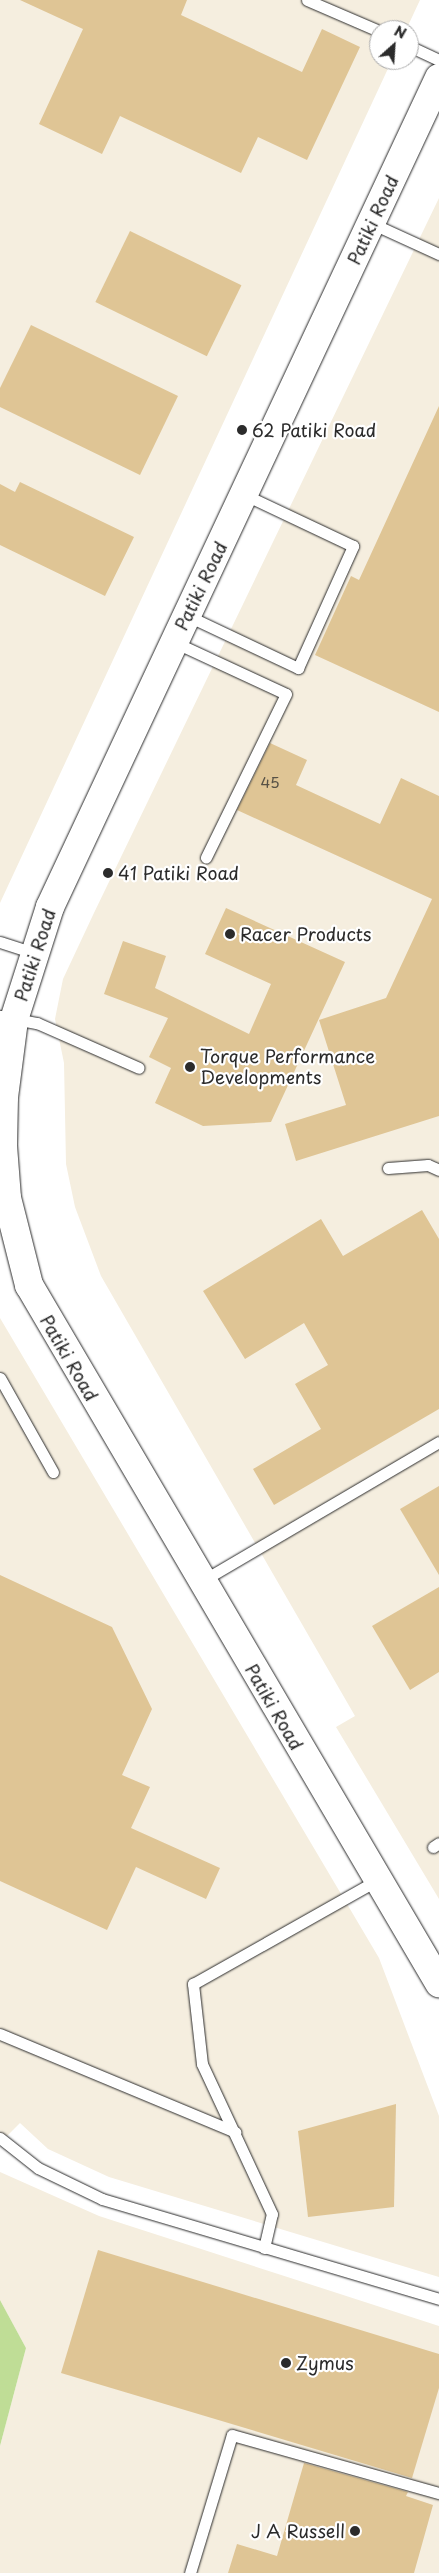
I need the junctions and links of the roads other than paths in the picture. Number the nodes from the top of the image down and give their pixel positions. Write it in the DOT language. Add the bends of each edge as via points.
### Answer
graph roads {
  1 [pos="307,0"];
  2 [pos="369,28"];
  3 [pos="419,51"];
  4 [pos="439,60"];
  5 [pos="439,78"];
  6 [pos="371,224"];
  7 [pos="439,254"];
  8 [pos="245,495"];
  9 [pos="188,616"];
  10 [pos="174,642"];
  11 [pos="206,857"];
  12 [pos="0,942"];
  13 [pos="33,953"];
  14 [pos="7,1018"];
  15 [pos="139,1068"];
  16 [pos="388,1168"];
  17 [pos="439,1170"];
  18 [pos="3,1198"];
  19 [pos="0,1378"];
  20 [pos="439,1442"];
  21 [pos="53,1472"];
  22 [pos="201,1582"];
  23 [pos="376,1881"];
  24 [pos="439,1982"];
  25 [pos="0,2034"];
  26 [pos="234,2132"];
  27 [pos="0,2138"];
  28 [pos="264,2248"];
  29 [pos="439,2299"];
  30 [pos="439,2493"];
  31 [pos="190,2573"];
  1 -- 2 [label="lane"];
  3 -- 4 [label="lane"];
  5 -- 6 [label="main road, Patiki Road"];
  6 -- 7 [label="lane"];
  6 -- 8 [label="main road, Patiki Road"];
  8 -- 9 [label="main road, Patiki Road"];
  8 -- 9 [label="lane" via="353,546 298,668"];
  9 -- 10 [label="main road, Patiki Road"];
  10 -- 11 [label="lane" via="286,694"];
  10 -- 13 [label="main road, Patiki Road" via="70,863"];
  12 -- 13 [label="lane"];
  13 -- 14 [label="main road, Patiki Road"];
  14 -- 15 [label="lane" via="38,1023"];
  14 -- 18 [label="main road, Patiki Road"];
  16 -- 17 [label="lane" via="428,1165"];
  18 -- 22 [label="main road, Patiki Road" via="29,1285"];
  19 -- 21 [label="lane"];
  20 -- 22 [label="lane"];
  22 -- 23 [label="main road, Patiki Road"];
  23 -- 24 [label="main road, Patiki Road"];
  23 -- 26 [label="lane" via="193,1984 202,2064"];
  25 -- 26 [label="lane"];
  26 -- 28 [label="lane" via="272,2214"];
  27 -- 28 [label="lane" via="38,2168 81,2190"];
  28 -- 29 [label="lane"];
  30 -- 31 [label="lane" via="232,2435"];
}
